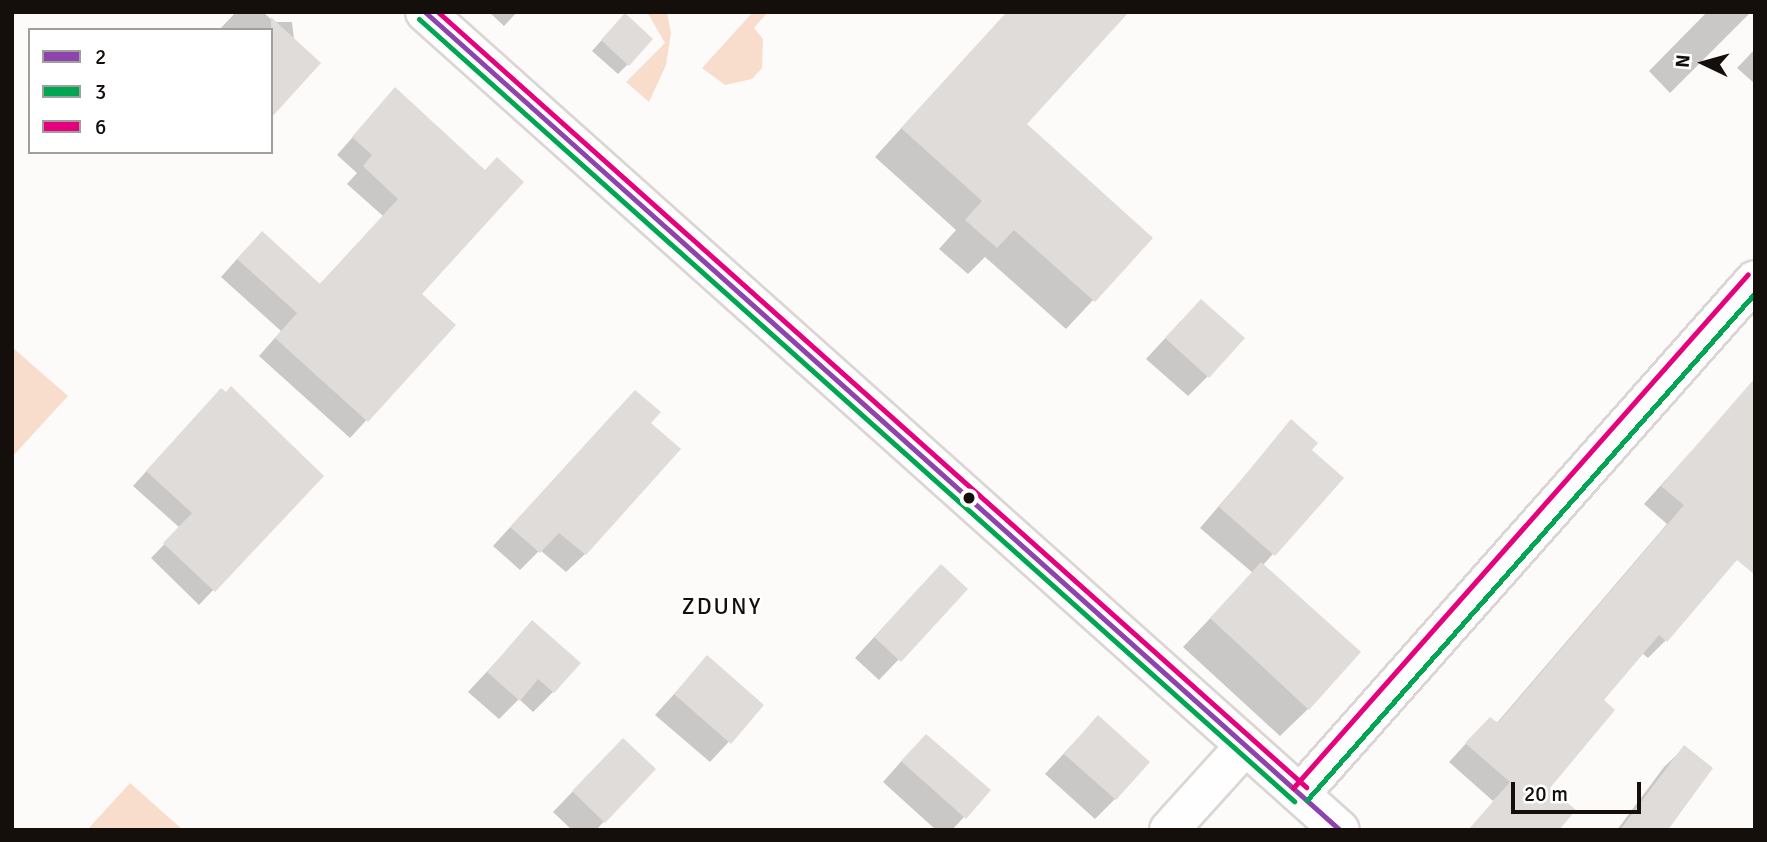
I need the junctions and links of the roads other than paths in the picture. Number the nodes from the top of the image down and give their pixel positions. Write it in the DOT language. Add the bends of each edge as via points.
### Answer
graph roads {
  1 [pos="425,12"];
  2 [pos="1755,280"];
  3 [pos="1245,746"];
  4 [pos="1300,794"];
  5 [pos="1169,830"];
  6 [pos="1340,830"];
  1 -- 3 [label="street"];
  2 -- 4 [label="street"];
  3 -- 4 [label="street"];
  3 -- 5 [label="street"];
  4 -- 6 [label="street"];
}
